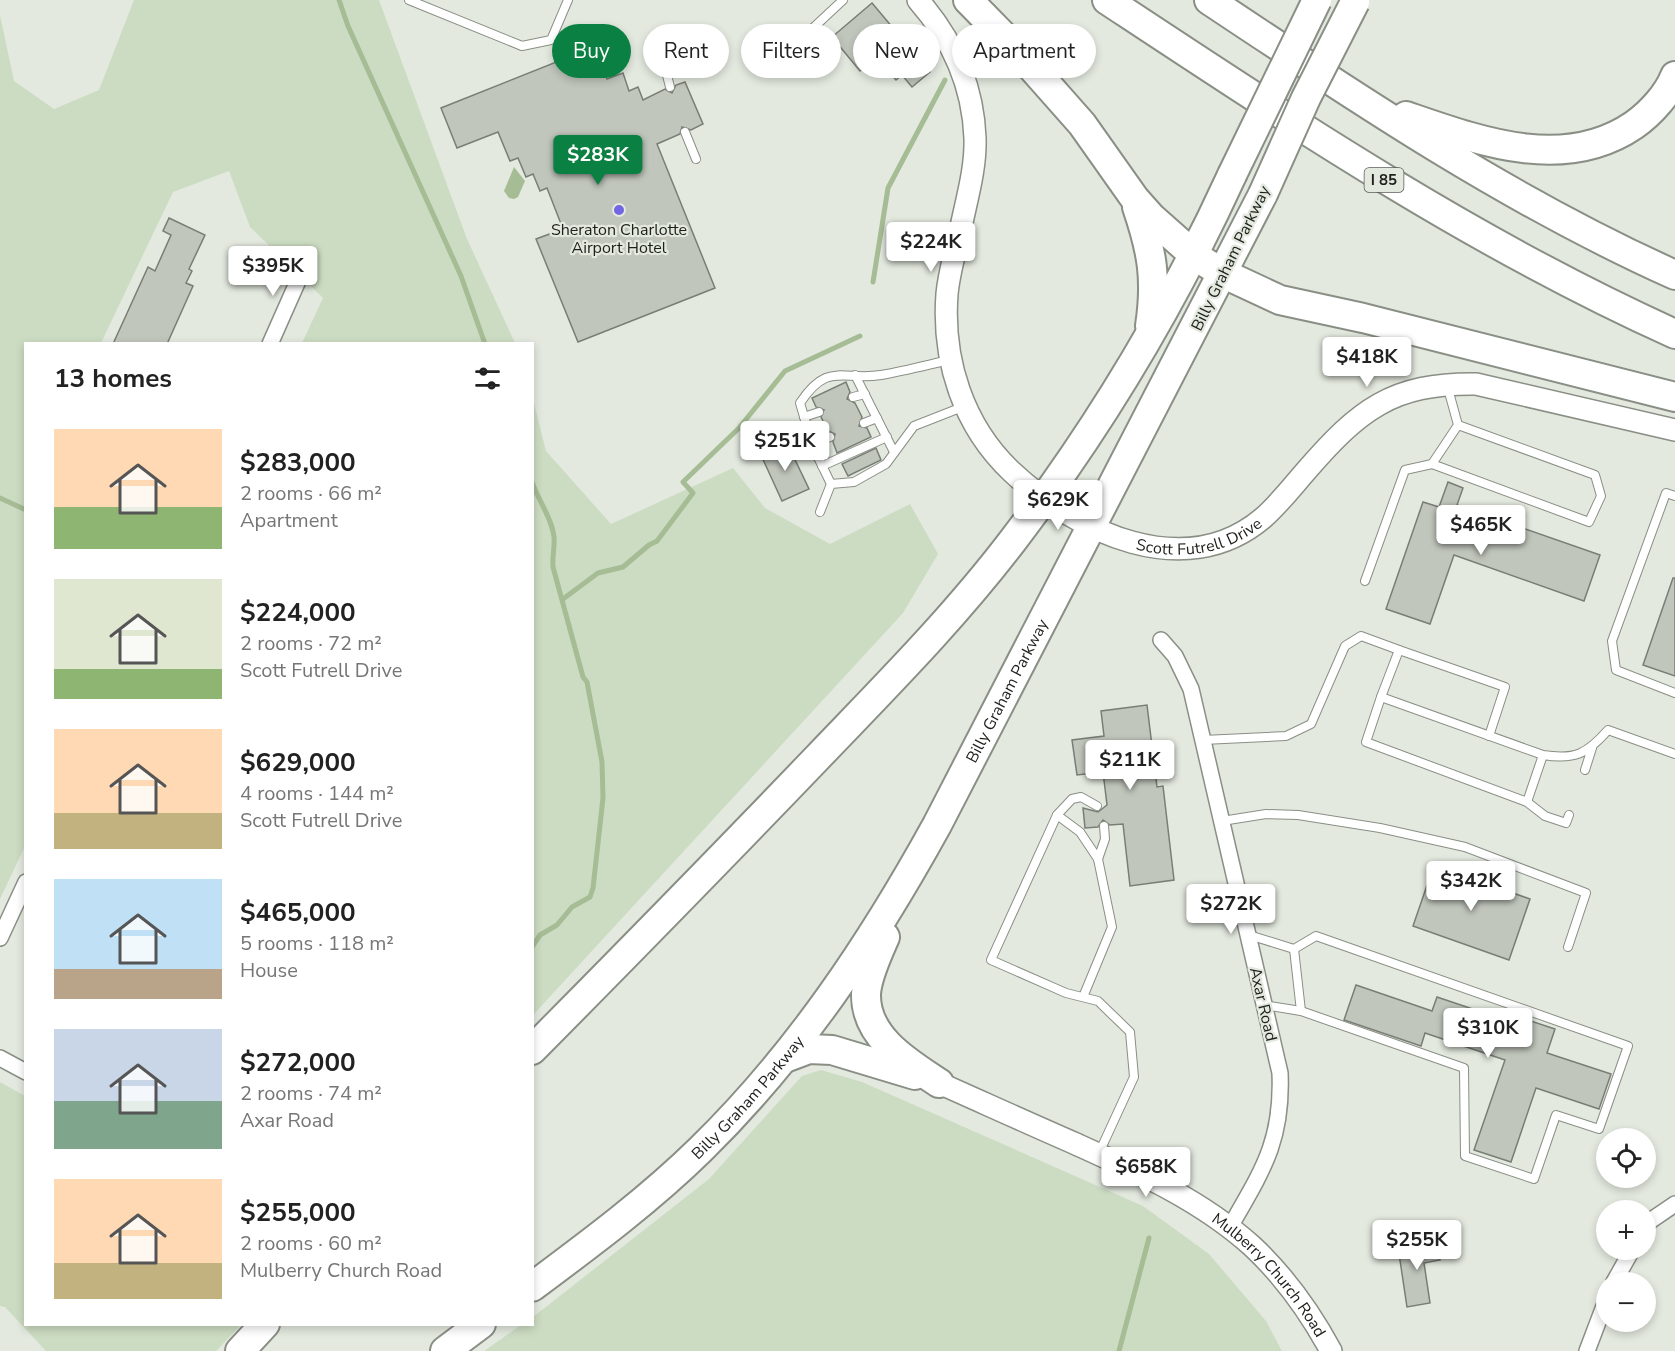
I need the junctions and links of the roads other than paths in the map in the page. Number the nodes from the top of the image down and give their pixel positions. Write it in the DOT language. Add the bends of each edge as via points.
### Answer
graph roads {
  1 [pos="408,0"];
  2 [pos="568,0"];
  3 [pos="843,0"];
  4 [pos="918,0"];
  5 [pos="968,0"];
  6 [pos="1107,0"];
  7 [pos="1209,0"];
  8 [pos="1317,0"];
  9 [pos="1356,1"];
  10 [pos="817,24"];
  11 [pos="1675,76"];
  12 [pos="668,78"];
  13 [pos="670,87"];
  14 [pos="1362,100"];
  15 [pos="685,132"];
  16 [pos="696,159"];
  17 [pos="1135,199"];
  18 [pos="1195,256"];
  19 [pos="305,265"];
  20 [pos="1222,273"];
  21 [pos="1675,275"];
  22 [pos="1675,334"];
  23 [pos="1147,341"];
  24 [pos="271,342"];
  25 [pos="951,360"];
  26 [pos="855,375"];
  27 [pos="1447,384"];
  28 [pos="865,394"];
  29 [pos="1675,397"];
  30 [pos="853,398"];
  31 [pos="965,406"];
  32 [pos="819,412"];
  33 [pos="804,417"];
  34 [pos="877,418"];
  35 [pos="864,423"];
  36 [pos="1458,425"];
  37 [pos="1675,430"];
  38 [pos="830,437"];
  39 [pos="887,437"];
  40 [pos="812,444"];
  41 [pos="894,452"];
  42 [pos="1432,464"];
  43 [pos="822,466"];
  44 [pos="831,484"];
  45 [pos="1675,496"];
  46 [pos="1044,499"];
  47 [pos="820,512"];
  48 [pos="1093,528"];
  49 [pos="1365,581"];
  50 [pos="1161,640"];
  51 [pos="1399,650"];
  52 [pos="1675,693"];
  53 [pos="1382,697"];
  54 [pos="1489,736"];
  55 [pos="1203,740"];
  56 [pos="1592,748"];
  57 [pos="1543,754"];
  58 [pos="1675,754"];
  59 [pos="1585,770"];
  60 [pos="1527,802"];
  61 [pos="1097,806"];
  62 [pos="1057,814"];
  63 [pos="1569,815"];
  64 [pos="1222,821"];
  65 [pos="1104,826"];
  66 [pos="1098,859"];
  67 [pos="910,875"];
  68 [pos="24,886"];
  69 [pos="1248,934"];
  70 [pos="0,938"];
  71 [pos="1568,947"];
  72 [pos="1294,949"];
  73 [pos="1083,997"];
  74 [pos="1264,1005"];
  75 [pos="1301,1011"];
  76 [pos="534,1048"];
  77 [pos="0,1058"];
  78 [pos="785,1058"];
  79 [pos="24,1071"];
  80 [pos="939,1083"];
  81 [pos="1098,1154"];
  82 [pos="1675,1204"];
  83 [pos="1656,1217"];
  84 [pos="1230,1227"];
  85 [pos="534,1285"];
  86 [pos="263,1326"];
  87 [pos="478,1326"];
  88 [pos="1596,1327"];
  89 [pos="240,1351"];
  90 [pos="445,1351"];
  91 [pos="1331,1351"];
  92 [pos="1587,1351"];
  1 -- 2 [label="lane" via="522,46 551,40"];
  3 -- 10 [label="lane"];
  4 -- 25 [label="street, Scott Futrell Drive" via="942,29 957,57 973,110 972,172 947,293"];
  5 -- 17 [label="highway" via="1082,124"];
  6 -- 22 [label="highway, I 85" via="1445,217 1551,276"];
  7 -- 14 [label="highway"];
  8 -- 18 [label="highway, Billy Graham Parkway, bridge"];
  9 -- 20 [label="highway, Billy Graham Parkway, bridge"];
  11 -- 14 [label="highway" via="1660,100 1619,135 1556,152 1489,142"];
  12 -- 13 [label="lane"];
  14 -- 21 [label="highway" via="1550,214"];
  15 -- 16 [label="lane"];
  17 -- 18 [label="highway"];
  17 -- 23 [label="highway" via="1154,269 1155,296"];
  18 -- 20 [label="highway"];
  18 -- 23 [label="highway, Billy Graham Parkway"];
  19 -- 24 [label="street"];
  20 -- 29 [label="highway" via="1280,300"];
  20 -- 48 [label="highway, Billy Graham Parkway"];
  23 -- 46 [label="highway, Billy Graham Parkway"];
  25 -- 26 [label="lane" via="879,376"];
  25 -- 31 [label="street, Scott Futrell Drive"];
  26 -- 28 [label="lane"];
  26 -- 33 [label="lane" via="836,375 813,384 800,403"];
  27 -- 36 [label="lane"];
  27 -- 37 [label="street, Scott Futrell Drive" via="1503,389"];
  27 -- 48 [label="street, Scott Futrell Drive" via="1405,392 1372,407 1337,435 1273,509 1231,537 1190,549 1166,548 1135,544"];
  28 -- 30 [label="lane"];
  28 -- 34 [label="lane"];
  31 -- 41 [label="lane" via="914,426"];
  31 -- 46 [label="street, Scott Futrell Drive" via="992,451"];
  32 -- 33 [label="lane"];
  33 -- 40 [label="lane"];
  34 -- 35 [label="lane"];
  34 -- 39 [label="lane"];
  36 -- 42 [label="lane"];
  36 -- 42 [label="lane" via="1595,475 1601,496 1589,522"];
  38 -- 40 [label="lane"];
  39 -- 41 [label="lane"];
  39 -- 43 [label="lane"];
  40 -- 43 [label="lane"];
  41 -- 44 [label="lane" via="885,464 854,482"];
  42 -- 49 [label="lane" via="1404,470"];
  43 -- 44 [label="lane"];
  44 -- 47 [label="lane"];
  45 -- 52 [label="lane" via="1666,493 1612,641 1616,670"];
  46 -- 48 [label="street, Scott Futrell Drive"];
  46 -- 76 [label="highway, Billy Graham Parkway" via="924,648"];
  48 -- 67 [label="highway, Billy Graham Parkway"];
  50 -- 55 [label="street, Axar Road" via="1175,656 1191,688"];
  51 -- 53 [label="lane"];
  51 -- 54 [label="lane" via="1505,687"];
  51 -- 55 [label="lane" via="1361,636 1345,646 1311,724 1286,736"];
  53 -- 54 [label="lane"];
  53 -- 60 [label="lane" via="1366,742"];
  54 -- 57 [label="lane"];
  55 -- 64 [label="street, Axar Road"];
  56 -- 57 [label="lane" via="1566,758"];
  56 -- 58 [label="lane" via="1608,730"];
  56 -- 59 [label="lane"];
  57 -- 60 [label="lane"];
  60 -- 63 [label="lane" via="1545,816 1566,823"];
  61 -- 62 [label="lane" via="1081,797 1072,799"];
  62 -- 66 [label="lane" via="1080,832"];
  62 -- 73 [label="lane" via="991,960"];
  64 -- 69 [label="street, Axar Road"];
  64 -- 71 [label="lane" via="1266,814 1298,815 1465,847 1586,893"];
  65 -- 66 [label="lane" via="1105,839"];
  66 -- 73 [label="lane" via="1112,927"];
  67 -- 78 [label="highway, Billy Graham Parkway" via="840,985"];
  67 -- 80 [label="highway" via="878,952 866,993 871,1023 898,1056"];
  68 -- 70 [label="street"];
  69 -- 72 [label="lane"];
  69 -- 74 [label="street, Axar Road"];
  72 -- 75 [label="lane"];
  72 -- 75 [label="lane" via="1316,936 1628,1046 1599,1129 1556,1115 1534,1179 1465,1156 1464,1068"];
  73 -- 81 [label="lane" via="1098,1001 1131,1032 1134,1077"];
  74 -- 75 [label="lane"];
  74 -- 84 [label="street, Axar Road" via="1280,1073 1278,1130 1263,1168"];
  77 -- 79 [label="street"];
  78 -- 80 [label="highway" via="809,1048 832,1050"];
  78 -- 85 [label="highway, Billy Graham Parkway" via="708,1142 646,1199"];
  80 -- 81 [label="street, Mulberry Church Road"];
  81 -- 84 [label="street, Mulberry Church Road" via="1194,1202"];
  82 -- 83 [label="street"];
  84 -- 91 [label="street, Mulberry Church Road" via="1282,1278"];
  86 -- 89 [label="highway"];
  87 -- 90 [label="highway"];
  88 -- 92 [label="street"];
}
